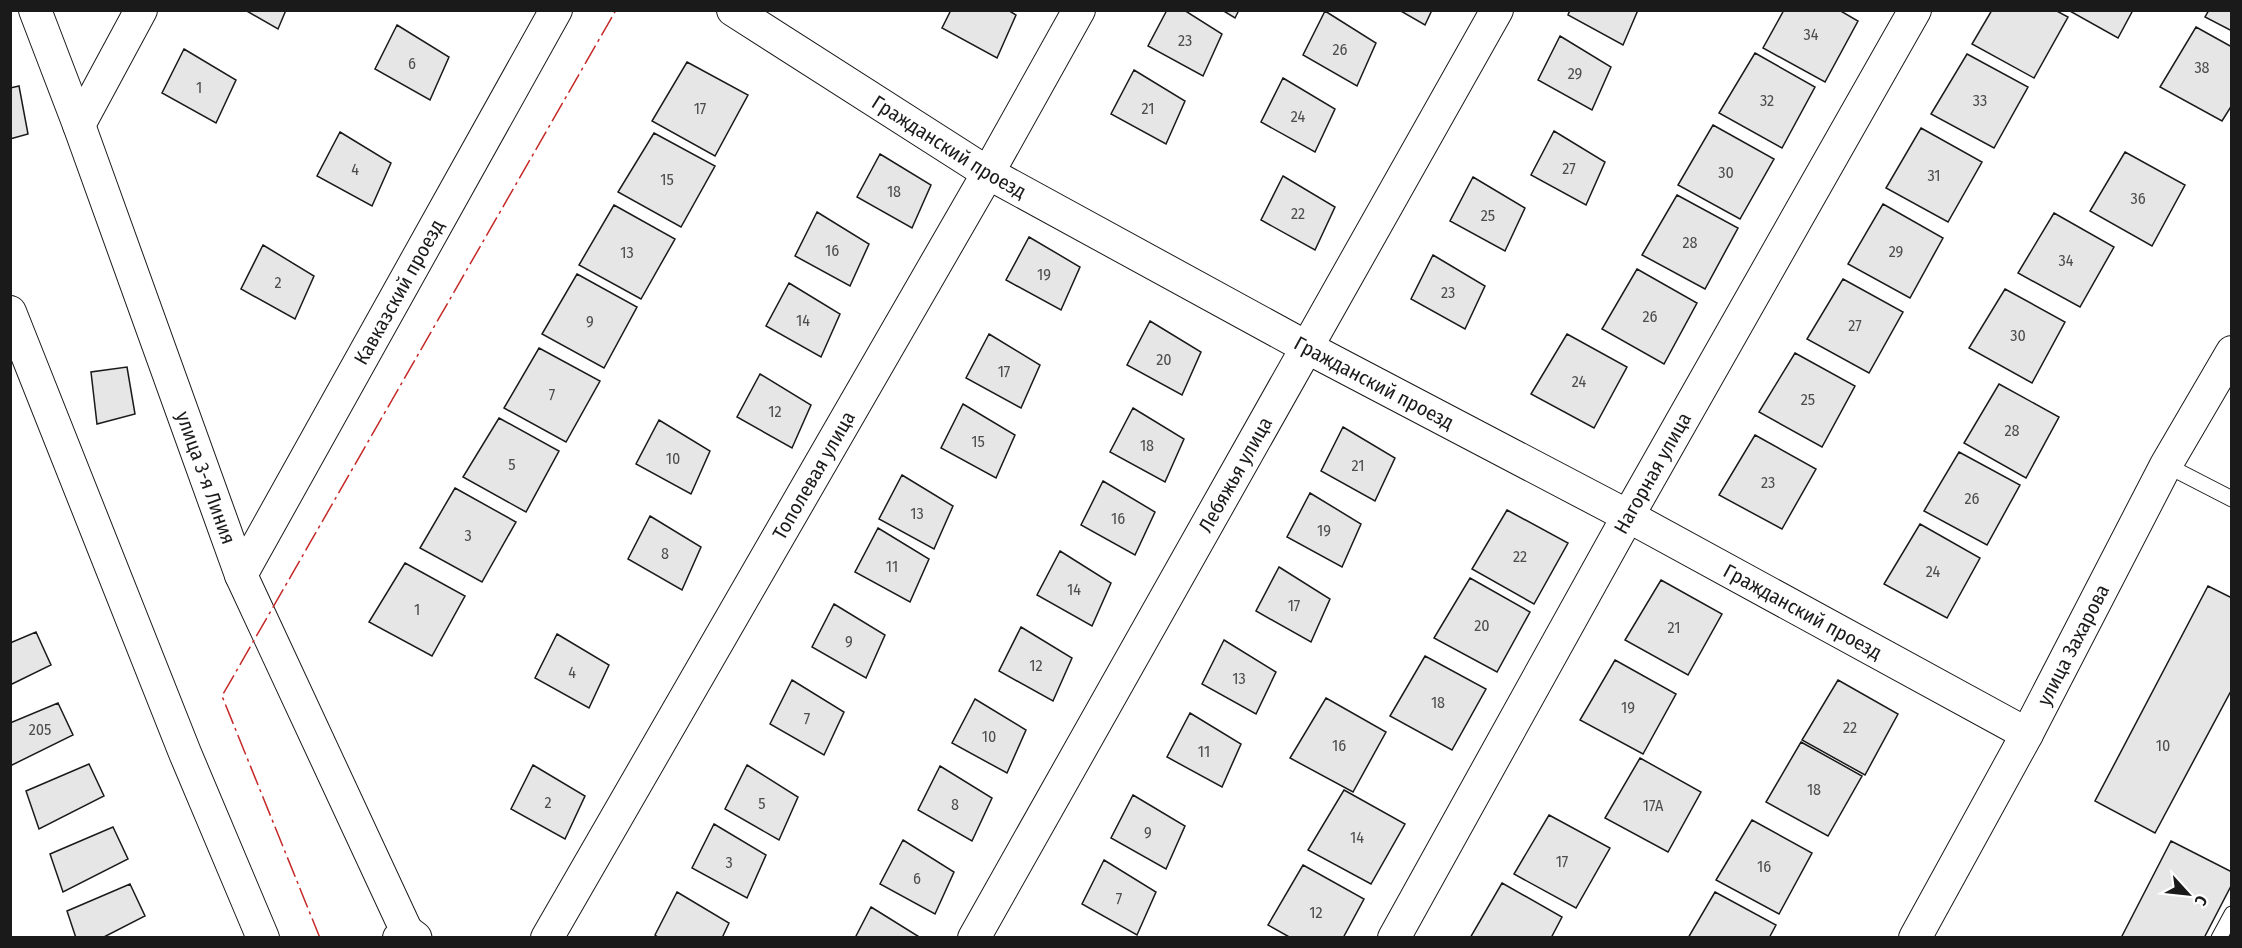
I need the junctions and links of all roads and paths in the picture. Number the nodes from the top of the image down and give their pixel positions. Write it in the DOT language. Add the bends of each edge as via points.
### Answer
graph roads {
  1 [pos="35,10"];
  2 [pos="141,10"];
  3 [pos="556,10"];
  4 [pos="733,10"];
  5 [pos="1079,10"];
  6 [pos="1497,10"];
  7 [pos="1915,10"];
  8 [pos="79,125"];
  9 [pos="988,173"];
  10 [pos="10,312"];
  11 [pos="1308,348"];
  12 [pos="2232,352"];
  13 [pos="2166,465"];
  14 [pos="2232,499"];
  15 [pos="1628,516"];
  16 [pos="241,575"];
  17 [pos="2027,734"];
  18 [pos="2232,914"];
  19 [pos="407,936"];
  20 [pos="263,938"];
  21 [pos="547,938"];
  22 [pos="974,938"];
  23 [pos="1394,938"];
  24 [pos="1915,938"];
  25 [pos="2219,938"];
  1 -- 8 [label="street, улица 3-я Линия"];
  2 -- 8 [label="street"];
  3 -- 16 [label="street, Кавказский проезд"];
  4 -- 9 [label="street, Гражданский проезд"];
  5 -- 9 [label="street, Тополевая улица"];
  6 -- 11 [label="street, Лебяжья улица"];
  7 -- 15 [label="street, Нагорная улица"];
  8 -- 16 [label="street, улица 3-я Линия"];
  9 -- 11 [label="street, Гражданский проезд"];
  9 -- 21 [label="street, Тополевая улица"];
  10 -- 20 [label="street"];
  11 -- 15 [label="street, Гражданский проезд"];
  11 -- 22 [label="street, Лебяжья улица"];
  12 -- 13 [label="street, улица Захарова"];
  13 -- 14 [label="lane"];
  13 -- 17 [label="street, улица Захарова"];
  15 -- 17 [label="street, Гражданский проезд"];
  15 -- 23 [label="street, Нагорная улица"];
  16 -- 19 [label="street, улица 3-я Линия"];
  17 -- 24 [label="street, улица Захарова"];
  18 -- 25 [label="lane"];
}
